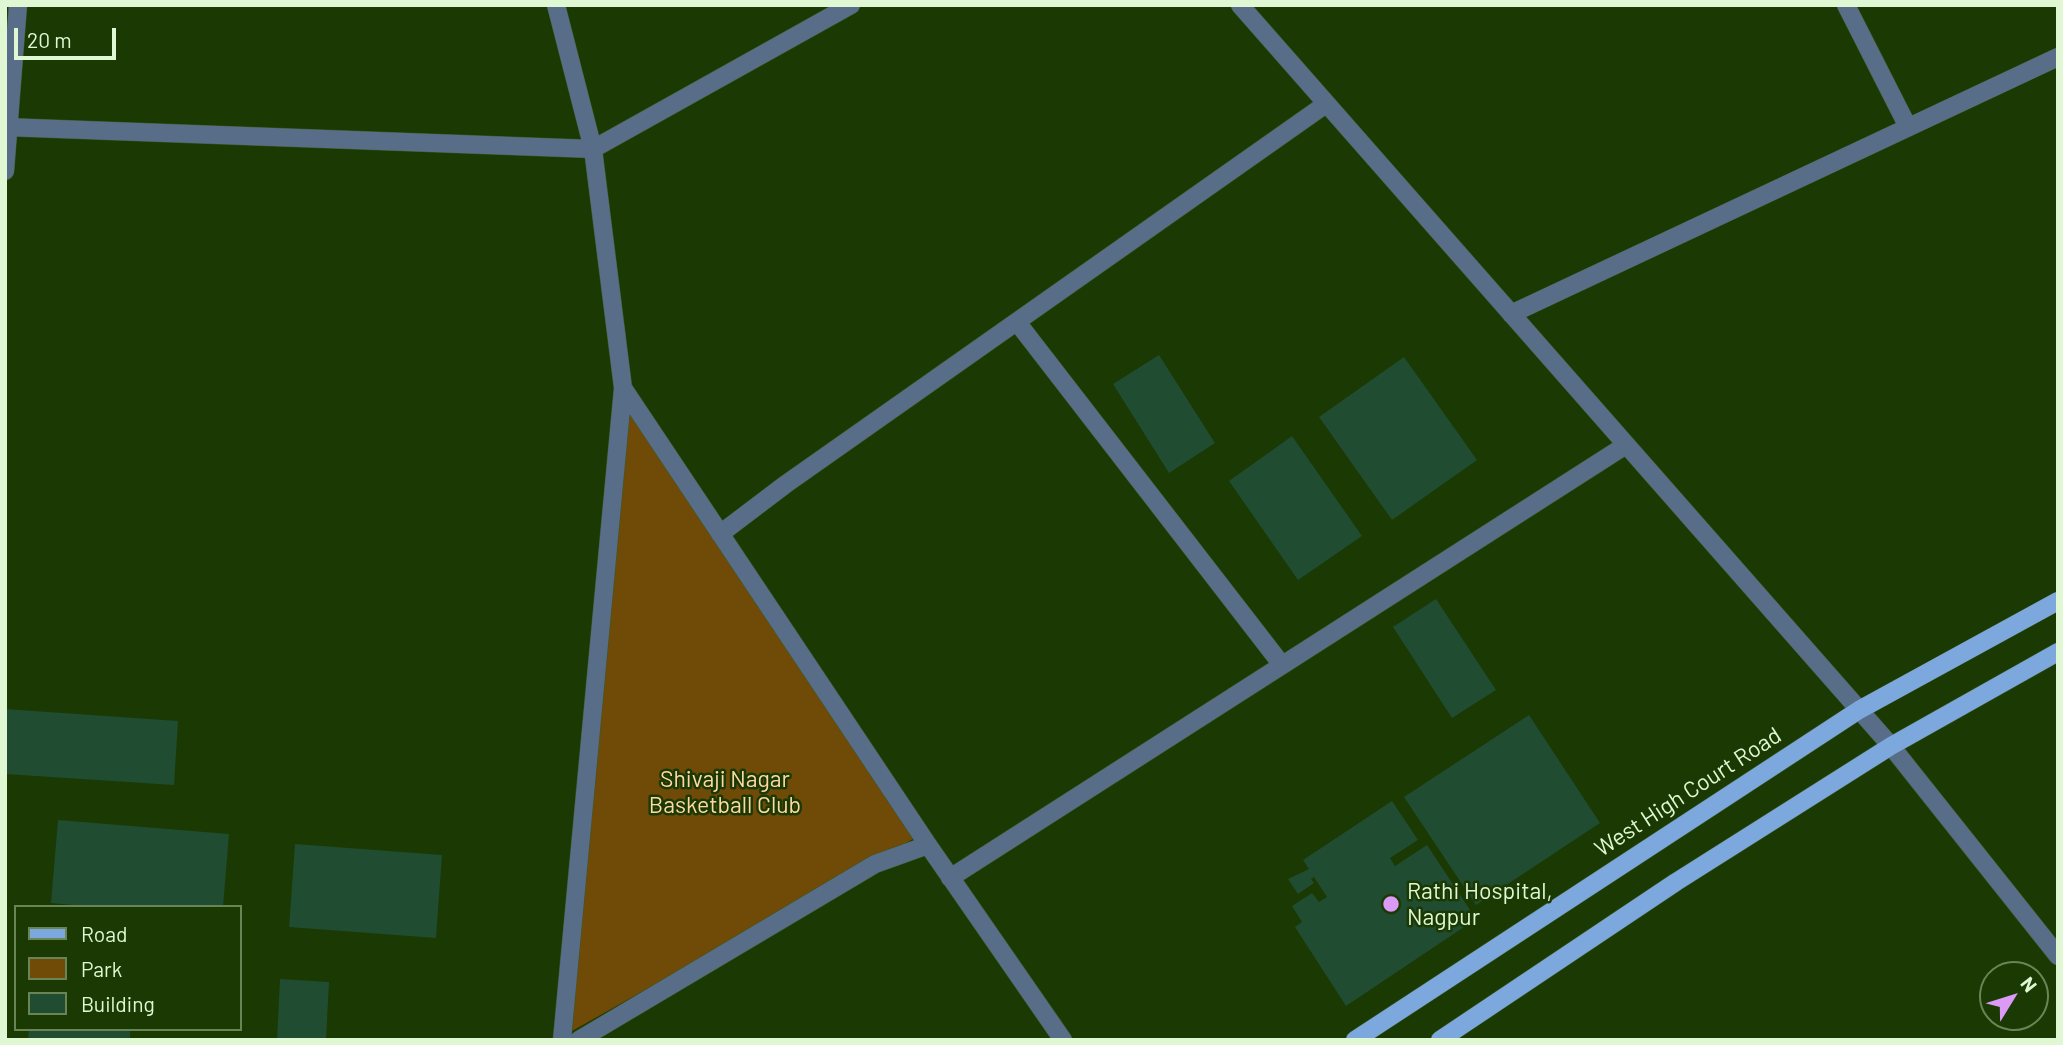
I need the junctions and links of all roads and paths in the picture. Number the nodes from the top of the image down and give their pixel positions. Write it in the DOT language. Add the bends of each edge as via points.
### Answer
graph roads {
  1 [pos="18,5"];
  2 [pos="556,5"];
  3 [pos="851,5"];
  4 [pos="1240,5"];
  5 [pos="1846,5"];
  6 [pos="2058,57"];
  7 [pos="1326,104"];
  8 [pos="1909,127"];
  9 [pos="7,128"];
  10 [pos="593,149"];
  11 [pos="5,171"];
  12 [pos="1511,314"];
  13 [pos="1017,322"];
  14 [pos="623,388"];
  15 [pos="1626,445"];
  16 [pos="720,534"];
  17 [pos="2058,601"];
  18 [pos="2058,652"];
  19 [pos="1282,666"];
  20 [pos="1859,710"];
  21 [pos="1891,746"];
  22 [pos="928,845"];
  23 [pos="950,878"];
  24 [pos="2058,956"];
  25 [pos="562,1040"];
  26 [pos="579,1040"];
  27 [pos="1063,1040"];
  28 [pos="1355,1040"];
  29 [pos="1440,1040"];
  1 -- 9 [label="street"];
  2 -- 10 [label="street"];
  3 -- 10 [label="street"];
  4 -- 7 [label="street"];
  5 -- 8 [label="street"];
  6 -- 8 [label="street"];
  7 -- 12 [label="street"];
  7 -- 13 [label="street"];
  8 -- 12 [label="street"];
  9 -- 10 [label="street"];
  9 -- 11 [label="street"];
  10 -- 14 [label="street"];
  12 -- 15 [label="street"];
  13 -- 16 [label="street"];
  13 -- 19 [label="street"];
  14 -- 16 [label="street"];
  14 -- 25 [label="street"];
  15 -- 19 [label="street"];
  15 -- 20 [label="street"];
  16 -- 22 [label="street"];
  17 -- 20 [label="main road, West High Court Road"];
  18 -- 21 [label="main road"];
  19 -- 23 [label="street"];
  20 -- 21 [label="street"];
  20 -- 28 [label="main road, West High Court Road"];
  21 -- 24 [label="street"];
  21 -- 29 [label="main road"];
  22 -- 23 [label="street"];
  22 -- 26 [label="street" via="875,864"];
  23 -- 27 [label="street"];
}
